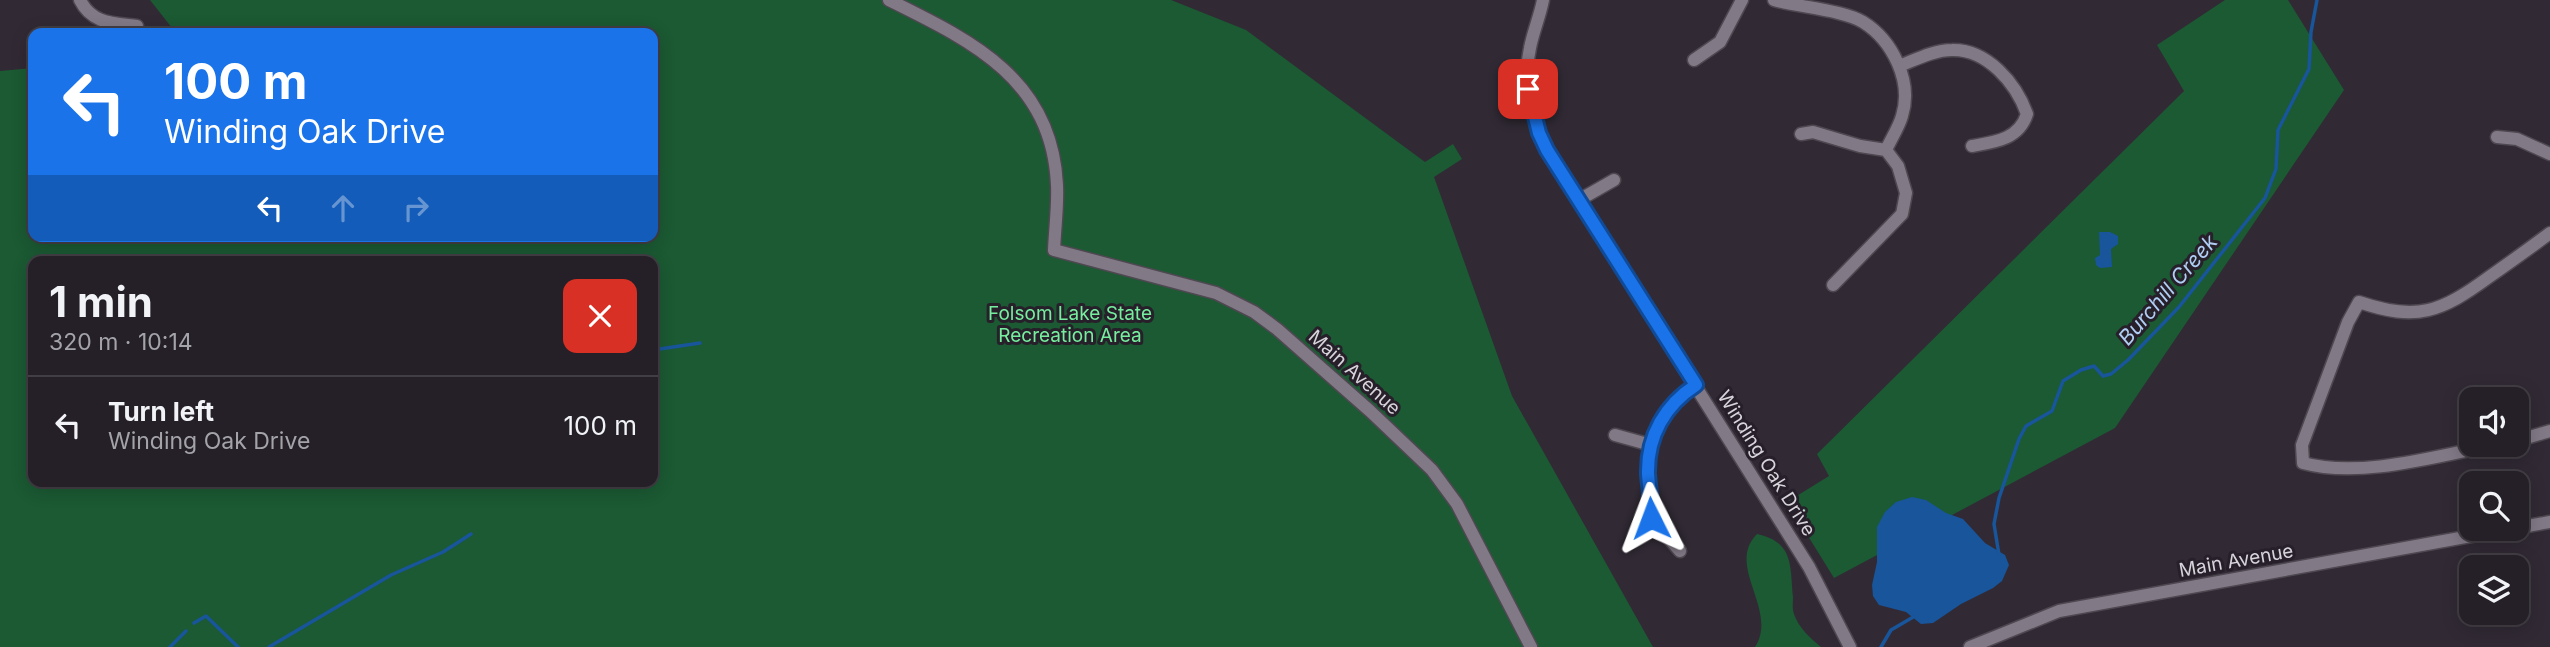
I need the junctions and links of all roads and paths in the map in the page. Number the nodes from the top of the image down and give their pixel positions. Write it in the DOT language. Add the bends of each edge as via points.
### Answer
graph roads {
  1 [pos="80,0"];
  2 [pos="889,0"];
  3 [pos="1543,0"];
  4 [pos="1742,0"];
  5 [pos="1774,0"];
  6 [pos="1796,3"];
  7 [pos="137,26"];
  8 [pos="1694,60"];
  9 [pos="1899,66"];
  10 [pos="1801,134"];
  11 [pos="2497,137"];
  12 [pos="1972,146"];
  13 [pos="1886,150"];
  14 [pos="2550,154"];
  15 [pos="1614,180"];
  16 [pos="1579,200"];
  17 [pos="2550,233"];
  18 [pos="1833,285"];
  19 [pos="1696,385"];
  20 [pos="2550,431"];
  21 [pos="1615,435"];
  22 [pos="2529,437"];
  23 [pos="1651,445"];
  24 [pos="2459,452"];
  25 [pos="2550,522"];
  26 [pos="2529,526"];
  27 [pos="2459,538"];
  28 [pos="1680,551"];
  29 [pos="1531,647"];
  30 [pos="1850,647"];
  31 [pos="1970,647"];
  1 -- 7 [label="street" via="101,21"];
  2 -- 29 [label="street, Main Avenue" via="958,34 993,58 1032,102 1055,171 1054,250 1216,293 1277,330 1432,470 1457,504"];
  3 -- 16 [label="street, Winding Oak Drive" via="1529,49 1528,89 1539,133"];
  4 -- 8 [label="street" via="1720,42"];
  5 -- 6 [label="street"];
  6 -- 9 [label="street" via="1862,22 1880,36"];
  9 -- 12 [label="street" via="1951,50 1972,52 1993,65 2015,89 2028,114 2024,124 2004,140"];
  9 -- 13 [label="street" via="1904,111"];
  10 -- 13 [label="street" via="1813,132"];
  11 -- 14 [label="street" via="2517,139"];
  13 -- 18 [label="street" via="1898,166 1906,192 1902,214"];
  15 -- 16 [label="street"];
  16 -- 19 [label="street, Winding Oak Drive"];
  17 -- 24 [label="street" via="2464,295 2436,309 2397,312 2359,302 2302,445 2302,463 2321,468 2388,465"];
  19 -- 23 [label="street" via="1667,409"];
  19 -- 30 [label="street, Winding Oak Drive" via="1814,575"];
  20 -- 22 [label="street"];
  21 -- 23 [label="street"];
  23 -- 28 [label="street" via="1651,518"];
  25 -- 26 [label="street, Main Avenue"];
  27 -- 31 [label="street, Main Avenue" via="2059,611"];
}
